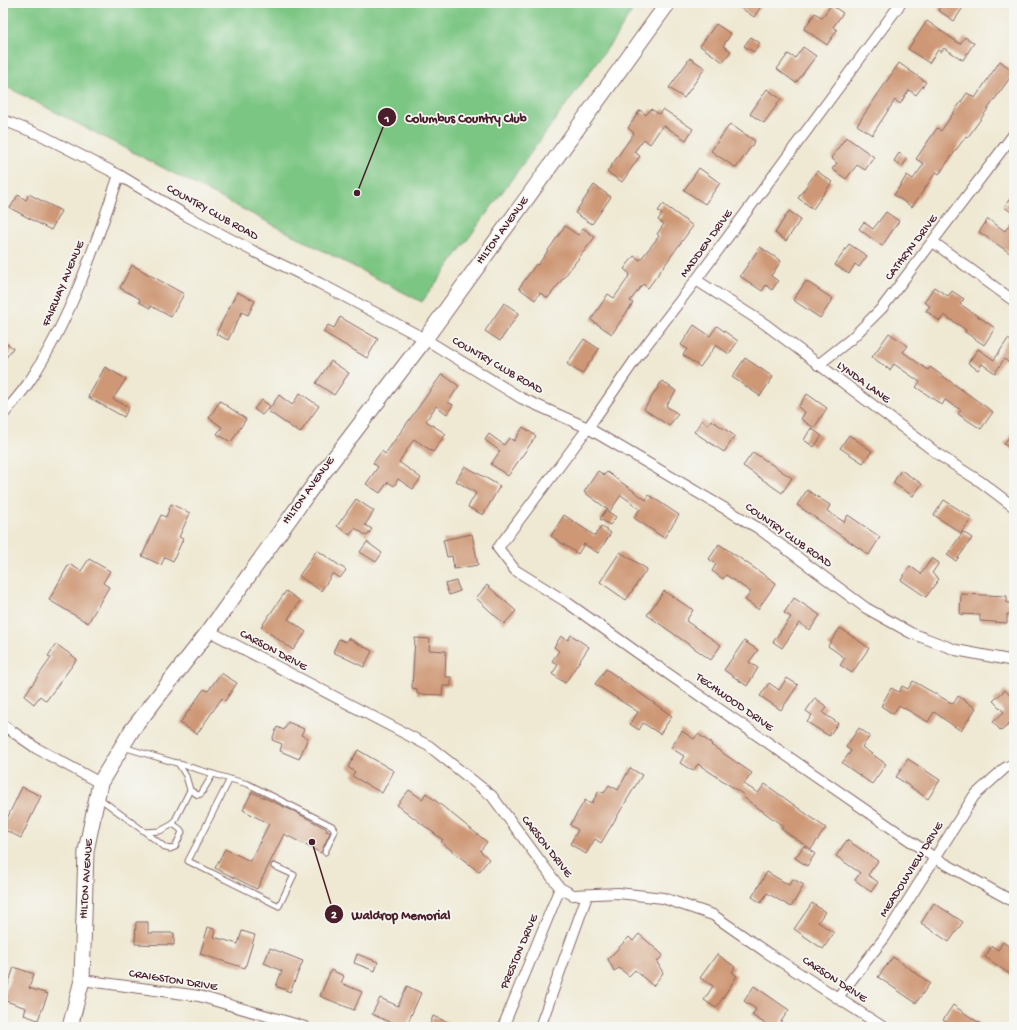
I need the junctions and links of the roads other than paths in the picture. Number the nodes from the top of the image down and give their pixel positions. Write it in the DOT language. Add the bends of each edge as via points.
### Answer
graph roads {
  1 [pos="668,3"];
  2 [pos="901,3"];
  3 [pos="3,120"];
  4 [pos="1014,134"];
  5 [pos="119,175"];
  6 [pos="933,242"];
  7 [pos="696,280"];
  8 [pos="1014,301"];
  9 [pos="425,339"];
  10 [pos="818,365"];
  11 [pos="3,415"];
  12 [pos="588,428"];
  13 [pos="534,500"];
  14 [pos="1014,507"];
  15 [pos="209,631"];
  16 [pos="1014,661"];
  17 [pos="3,725"];
  18 [pos="122,746"];
  19 [pos="178,763"];
  20 [pos="1014,764"];
  21 [pos="213,774"];
  22 [pos="230,779"];
  23 [pos="99,790"];
  24 [pos="190,790"];
  25 [pos="173,824"];
  26 [pos="145,832"];
  27 [pos="324,852"];
  28 [pos="934,858"];
  29 [pos="274,866"];
  30 [pos="560,888"];
  31 [pos="587,896"];
  32 [pos="1014,902"];
  33 [pos="82,980"];
  34 [pos="838,997"];
  35 [pos="506,1026"];
  36 [pos="70,1027"];
  37 [pos="305,1027"];
  38 [pos="540,1027"];
  39 [pos="883,1027"];
  1 -- 9 [label="street, HILTON AVENUE"];
  2 -- 7 [label="street, MADDEN DRIVE"];
  3 -- 5 [label="street, COUNTRY CLUB ROAD" via="43,136"];
  4 -- 6 [label="street, CATHRYN DRIVE"];
  5 -- 9 [label="street, COUNTRY CLUB ROAD" via="220,233"];
  5 -- 11 [label="street, FAIRWAY AVENUE" via="87,270 64,323 31,380"];
  6 -- 8 [label="street"];
  6 -- 10 [label="street, CATHRYN DRIVE" via="882,308 851,339"];
  7 -- 10 [label="street, LYNDA LANE" via="765,324"];
  7 -- 12 [label="street, MADDEN DRIVE" via="637,357"];
  9 -- 12 [label="street, COUNTRY CLUB ROAD" via="521,398"];
  9 -- 15 [label="street, HILTON AVENUE" via="313,486"];
  10 -- 14 [label="street, LYNDA LANE"];
  12 -- 13 [label="street, MADDEN DRIVE"];
  12 -- 16 [label="street, COUNTRY CLUB ROAD" via="758,528 866,608 911,633 956,650"];
  13 -- 28 [label="street, TECHWOOD DRIVE" via="498,548 515,570 565,601"];
  15 -- 18 [label="street, HILTON AVENUE"];
  15 -- 30 [label="street, CARSON DRIVE" via="429,746 492,796"];
  17 -- 23 [label="street"];
  18 -- 19 [label="lane"];
  18 -- 23 [label="street, HILTON AVENUE"];
  19 -- 21 [label="lane"];
  19 -- 24 [label="lane" via="186,776"];
  20 -- 28 [label="street, MEADOWVIEW DRIVE" via="1005,768 974,796"];
  21 -- 22 [label="lane"];
  21 -- 24 [label="lane" via="201,794"];
  22 -- 27 [label="lane" via="248,784 332,826 335,831"];
  22 -- 29 [label="lane" via="188,861 279,906 294,876"];
  23 -- 26 [label="lane"];
  23 -- 33 [label="street, HILTON AVENUE" via="86,851"];
  24 -- 25 [label="lane"];
  25 -- 26 [label="lane" via="160,831"];
  25 -- 26 [label="lane" via="182,832 175,847 170,849"];
  28 -- 32 [label="street, TECHWOOD DRIVE"];
  28 -- 34 [label="street, MEADOWVIEW DRIVE" via="885,937"];
  30 -- 31 [label="street, CARSON DRIVE" via="573,895"];
  30 -- 35 [label="street, PRESTON DRIVE"];
  31 -- 34 [label="street, CARSON DRIVE" via="618,893 663,898 713,915"];
  31 -- 38 [label="street"];
  33 -- 36 [label="street, HILTON AVENUE"];
  33 -- 37 [label="street, CRAIGSTON DRIVE" via="199,996"];
  34 -- 39 [label="street, CARSON DRIVE"];
}
